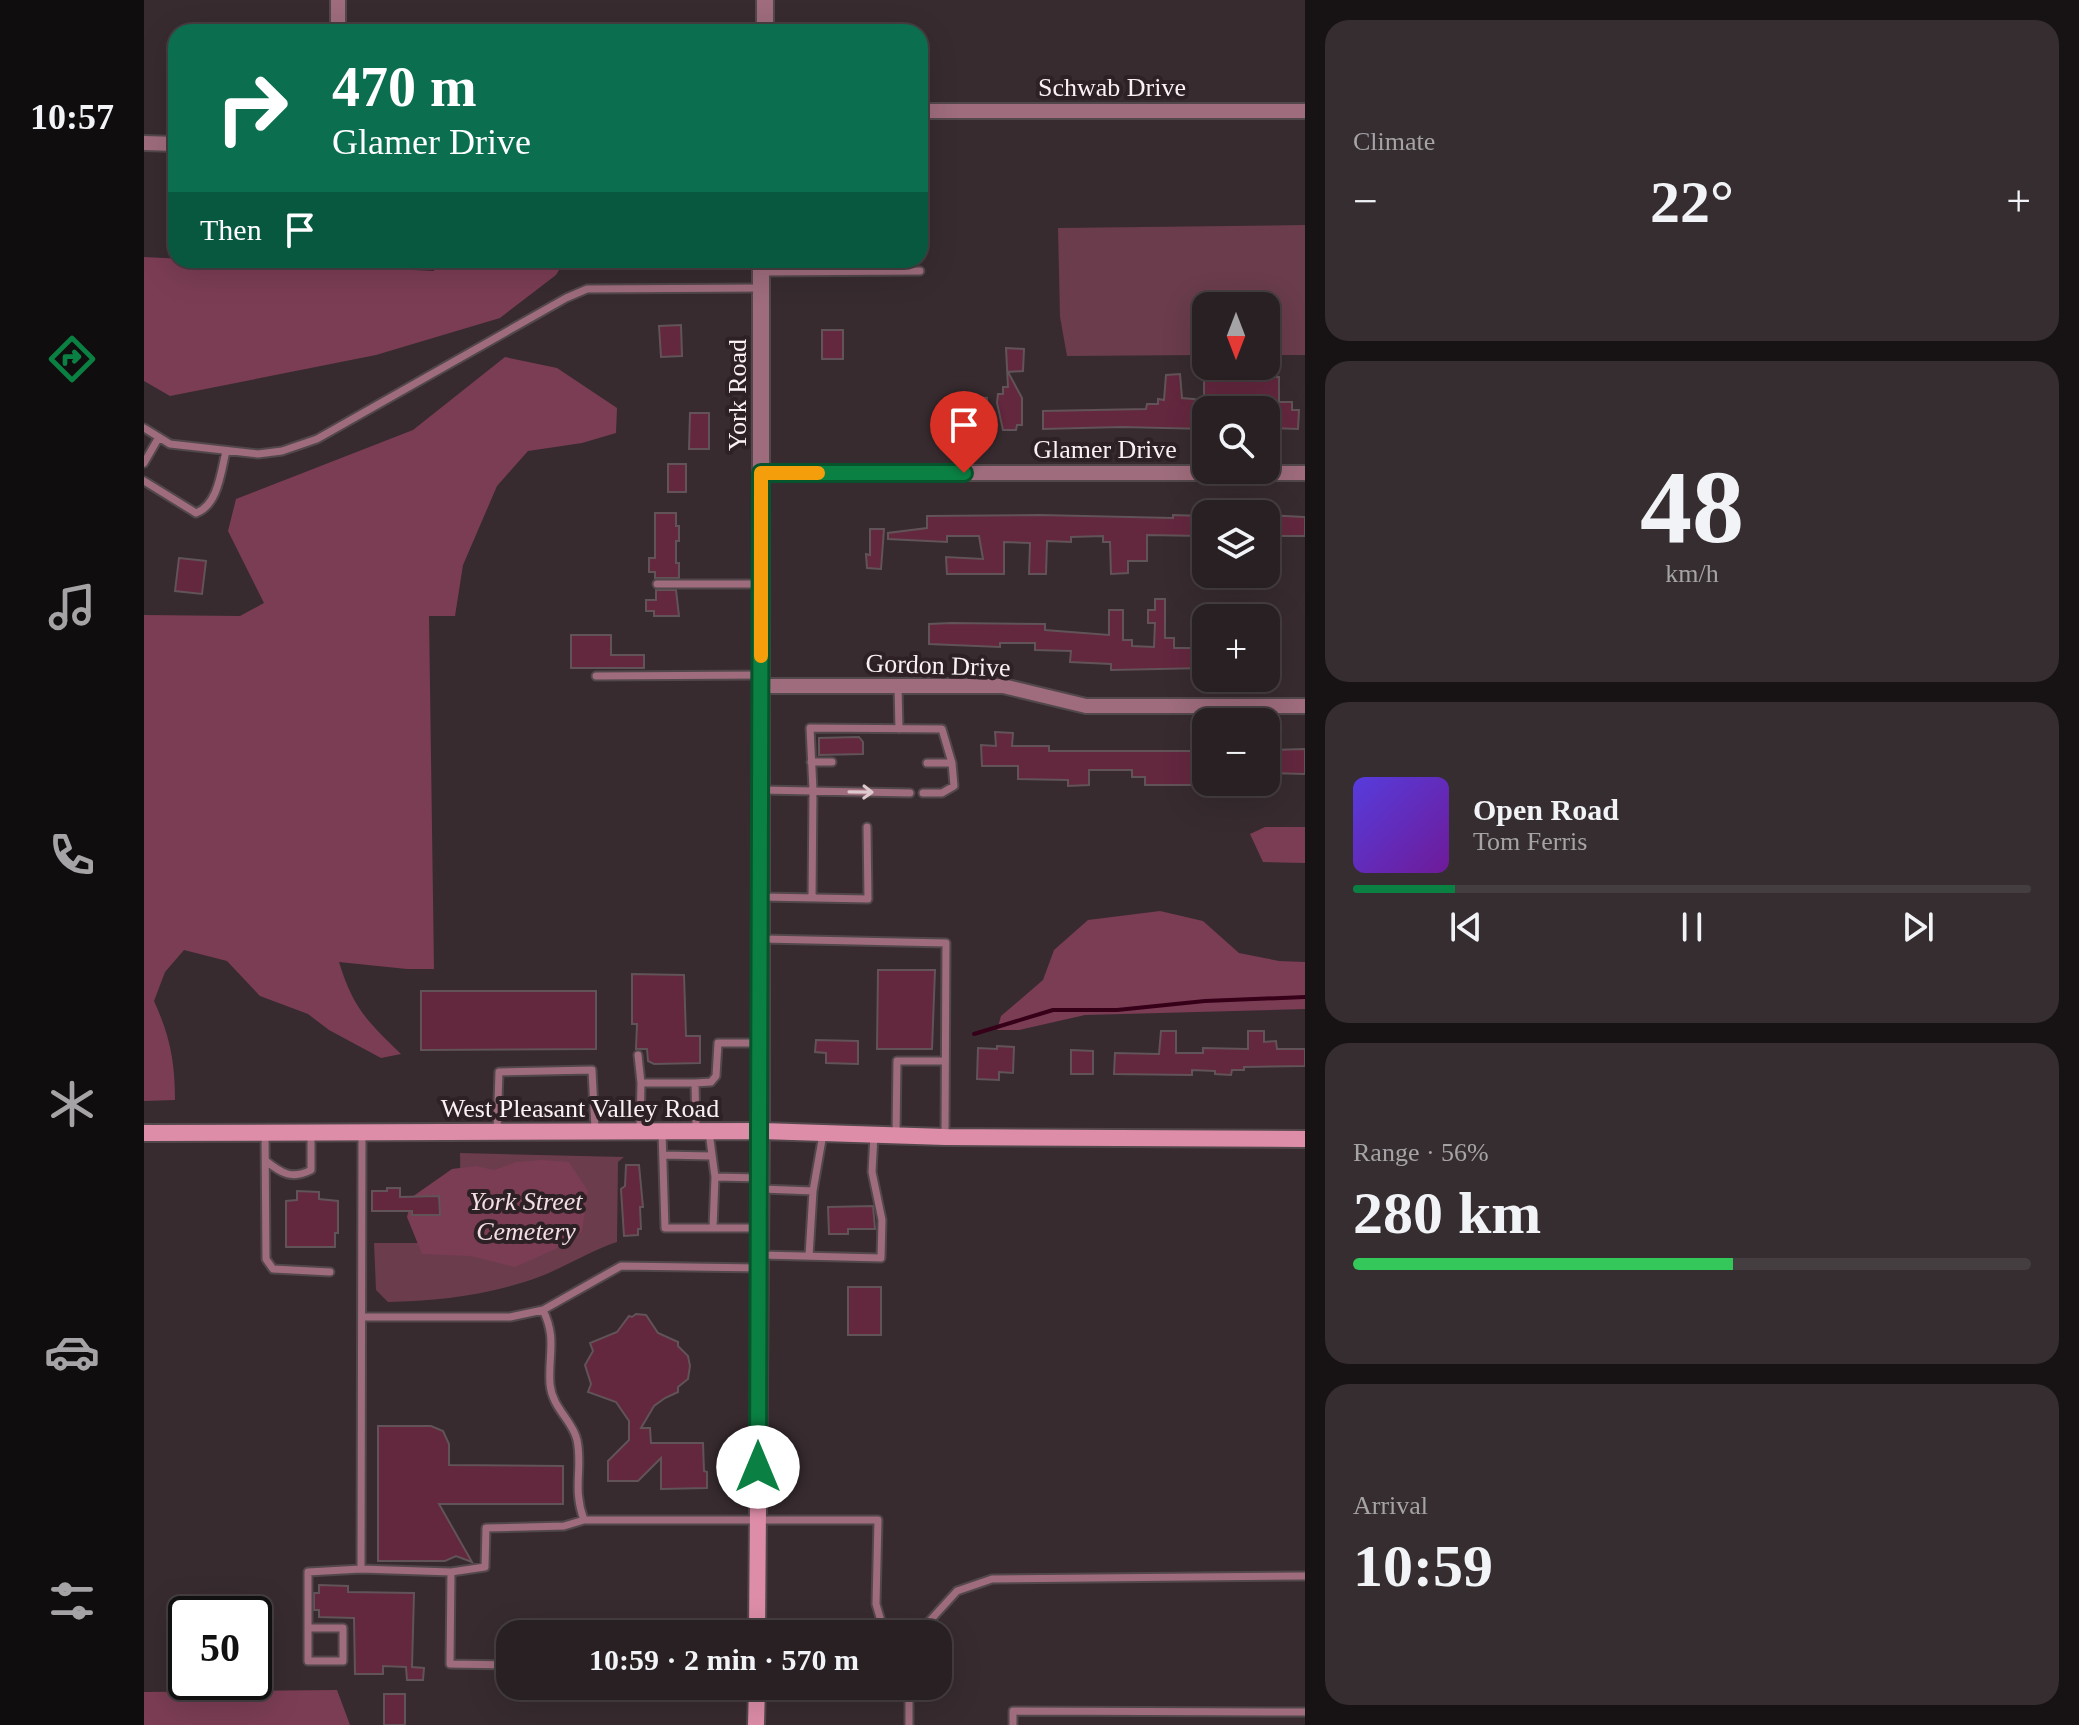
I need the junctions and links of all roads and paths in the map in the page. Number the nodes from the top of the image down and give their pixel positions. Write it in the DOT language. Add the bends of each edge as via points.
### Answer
graph roads {
  1 [pos="338,0"];
  2 [pos="765,0"];
  3 [pos="338,24"];
  4 [pos="765,24"];
  5 [pos="928,111"];
  6 [pos="1305,111"];
  7 [pos="144,143"];
  8 [pos="168,144"];
  9 [pos="920,271"];
  10 [pos="761,274"];
  11 [pos="144,428"];
  12 [pos="159,437"];
  13 [pos="226,451"];
  14 [pos="144,463"];
  15 [pos="761,473"];
  16 [pos="1305,473"];
  17 [pos="144,481"];
  18 [pos="657,584"];
  19 [pos="761,584"];
  20 [pos="596,676"];
  21 [pos="761,681"];
  22 [pos="898,686"];
  23 [pos="1305,706"];
  24 [pos="899,729"];
  25 [pos="811,762"];
  26 [pos="832,762"];
  27 [pos="927,763"];
  28 [pos="952,763"];
  29 [pos="761,790"];
  30 [pos="813,790"];
  31 [pos="910,793"];
  32 [pos="923,793"];
  33 [pos="867,827"];
  34 [pos="761,897"];
  35 [pos="812,898"];
  36 [pos="761,939"];
  37 [pos="761,1043"];
  38 [pos="638,1055"];
  39 [pos="945,1061"];
  40 [pos="641,1083"];
  41 [pos="695,1083"];
  42 [pos="703,1131"];
  43 [pos="761,1131"];
  44 [pos="595,1132"];
  45 [pos="640,1132"];
  46 [pos="662,1132"];
  47 [pos="144,1133"];
  48 [pos="265,1133"];
  49 [pos="311,1133"];
  50 [pos="362,1133"];
  51 [pos="497,1133"];
  52 [pos="823,1134"];
  53 [pos="874,1135"];
  54 [pos="896,1135"];
  55 [pos="945,1137"];
  56 [pos="1305,1139"];
  57 [pos="663,1155"];
  58 [pos="711,1156"];
  59 [pos="266,1161"];
  60 [pos="715,1177"];
  61 [pos="760,1184"];
  62 [pos="813,1191"];
  63 [pos="713,1228"];
  64 [pos="760,1228"];
  65 [pos="809,1256"];
  66 [pos="760,1262"];
  67 [pos="330,1272"];
  68 [pos="543,1310"];
  69 [pos="362,1317"];
  70 [pos="584,1520"];
  71 [pos="758,1521"];
  72 [pos="361,1569"];
  73 [pos="451,1572"];
  74 [pos="1305,1576"];
  75 [pos="757,1620"];
  76 [pos="881,1620"];
  77 [pos="931,1620"];
  78 [pos="308,1628"];
  79 [pos="496,1665"];
  80 [pos="757,1700"];
  81 [pos="909,1700"];
  82 [pos="1305,1712"];
  83 [pos="756,1725"];
  84 [pos="909,1725"];
  85 [pos="1013,1725"];
  1 -- 3 [label="street"];
  2 -- 4 [label="street"];
  5 -- 6 [label="street, Schwab Drive"];
  7 -- 8 [label="street"];
  9 -- 10 [label="lane"];
  10 -- 13 [label="lane" via="587,289 317,439 282,451"];
  10 -- 15 [label="street, York Road"];
  11 -- 12 [label="lane"];
  12 -- 13 [label="lane" via="170,444"];
  12 -- 14 [label="lane"];
  13 -- 17 [label="lane" via="215,494 196,513"];
  15 -- 16 [label="street, Glamer Drive"];
  15 -- 19 [label="street, York Road"];
  18 -- 19 [label="lane"];
  19 -- 21 [label="street, York Road"];
  20 -- 21 [label="lane"];
  21 -- 22 [label="street, Gordon Drive"];
  21 -- 29 [label="street, York Road"];
  22 -- 23 [label="street, Gordon Drive" via="1003,686 1086,706"];
  22 -- 24 [label="lane"];
  24 -- 25 [label="lane" via="810,728"];
  24 -- 28 [label="lane" via="942,729"];
  25 -- 26 [label="lane"];
  25 -- 30 [label="lane"];
  27 -- 28 [label="lane"];
  28 -- 32 [label="lane" via="954,786 942,793"];
  29 -- 30 [label="lane"];
  29 -- 34 [label="street, York Road"];
  30 -- 31 [label="lane, one-way"];
  30 -- 35 [label="lane"];
  33 -- 35 [label="lane" via="868,899"];
  34 -- 35 [label="lane"];
  34 -- 36 [label="street, York Road"];
  36 -- 37 [label="street, York Road"];
  36 -- 39 [label="lane" via="946,943"];
  37 -- 41 [label="lane" via="718,1043 716,1076 711,1082"];
  37 -- 43 [label="street, York Road"];
  38 -- 40 [label="lane"];
  39 -- 54 [label="lane" via="897,1061"];
  39 -- 55 [label="lane"];
  40 -- 41 [label="lane"];
  40 -- 45 [label="lane"];
  41 -- 42 [label="lane"];
  42 -- 43 [label="main road, West Pleasant Valley Road"];
  42 -- 46 [label="main road, West Pleasant Valley Road"];
  42 -- 58 [label="lane"];
  43 -- 52 [label="main road, West Pleasant Valley Road"];
  43 -- 61 [label="main road, York Road"];
  44 -- 45 [label="main road, West Pleasant Valley Road"];
  44 -- 51 [label="main road, West Pleasant Valley Road"];
  44 -- 51 [label="lane" via="592,1070 499,1072"];
  45 -- 46 [label="main road, West Pleasant Valley Road"];
  46 -- 57 [label="lane"];
  47 -- 48 [label="main road, West Pleasant Valley Road"];
  48 -- 49 [label="main road, West Pleasant Valley Road"];
  48 -- 59 [label="lane"];
  49 -- 50 [label="main road, West Pleasant Valley Road"];
  49 -- 59 [label="lane" via="311,1170 290,1175"];
  50 -- 51 [label="main road, West Pleasant Valley Road"];
  50 -- 69 [label="lane"];
  52 -- 53 [label="main road, West Pleasant Valley Road"];
  52 -- 62 [label="lane"];
  53 -- 54 [label="main road, West Pleasant Valley Road"];
  53 -- 65 [label="lane" via="872,1172 882,1220 881,1258"];
  54 -- 55 [label="main road, West Pleasant Valley Road"];
  55 -- 56 [label="main road, West Pleasant Valley Road"];
  57 -- 58 [label="lane"];
  57 -- 63 [label="lane" via="665,1228"];
  58 -- 60 [label="lane"];
  59 -- 67 [label="lane" via="269,1265"];
  60 -- 61 [label="lane"];
  60 -- 63 [label="lane"];
  61 -- 62 [label="lane"];
  61 -- 64 [label="main road, York Road"];
  62 -- 65 [label="lane"];
  63 -- 64 [label="lane"];
  64 -- 66 [label="main road, York Road"];
  65 -- 66 [label="lane"];
  66 -- 68 [label="lane" via="621,1266"];
  66 -- 71 [label="main road, York Road"];
  68 -- 69 [label="lane" via="510,1317"];
  68 -- 70 [label="lane" via="551,1328 550,1386 577,1438 577,1501"];
  69 -- 72 [label="lane"];
  70 -- 71 [label="lane"];
  70 -- 73 [label="lane" via="564,1526 486,1528 485,1567"];
  71 -- 75 [label="main road, York Road"];
  71 -- 76 [label="lane" via="878,1520 876,1604"];
  72 -- 73 [label="lane"];
  72 -- 78 [label="lane" via="308,1572"];
  73 -- 79 [label="lane" via="450,1664"];
  74 -- 77 [label="lane" via="992,1579 957,1591"];
  78 -- 78 [label="lane" via="308,1661 343,1661 343,1628"];
  80 -- 83 [label="main road"];
  81 -- 84 [label="lane"];
  82 -- 85 [label="lane" via="1013,1711"];
}
